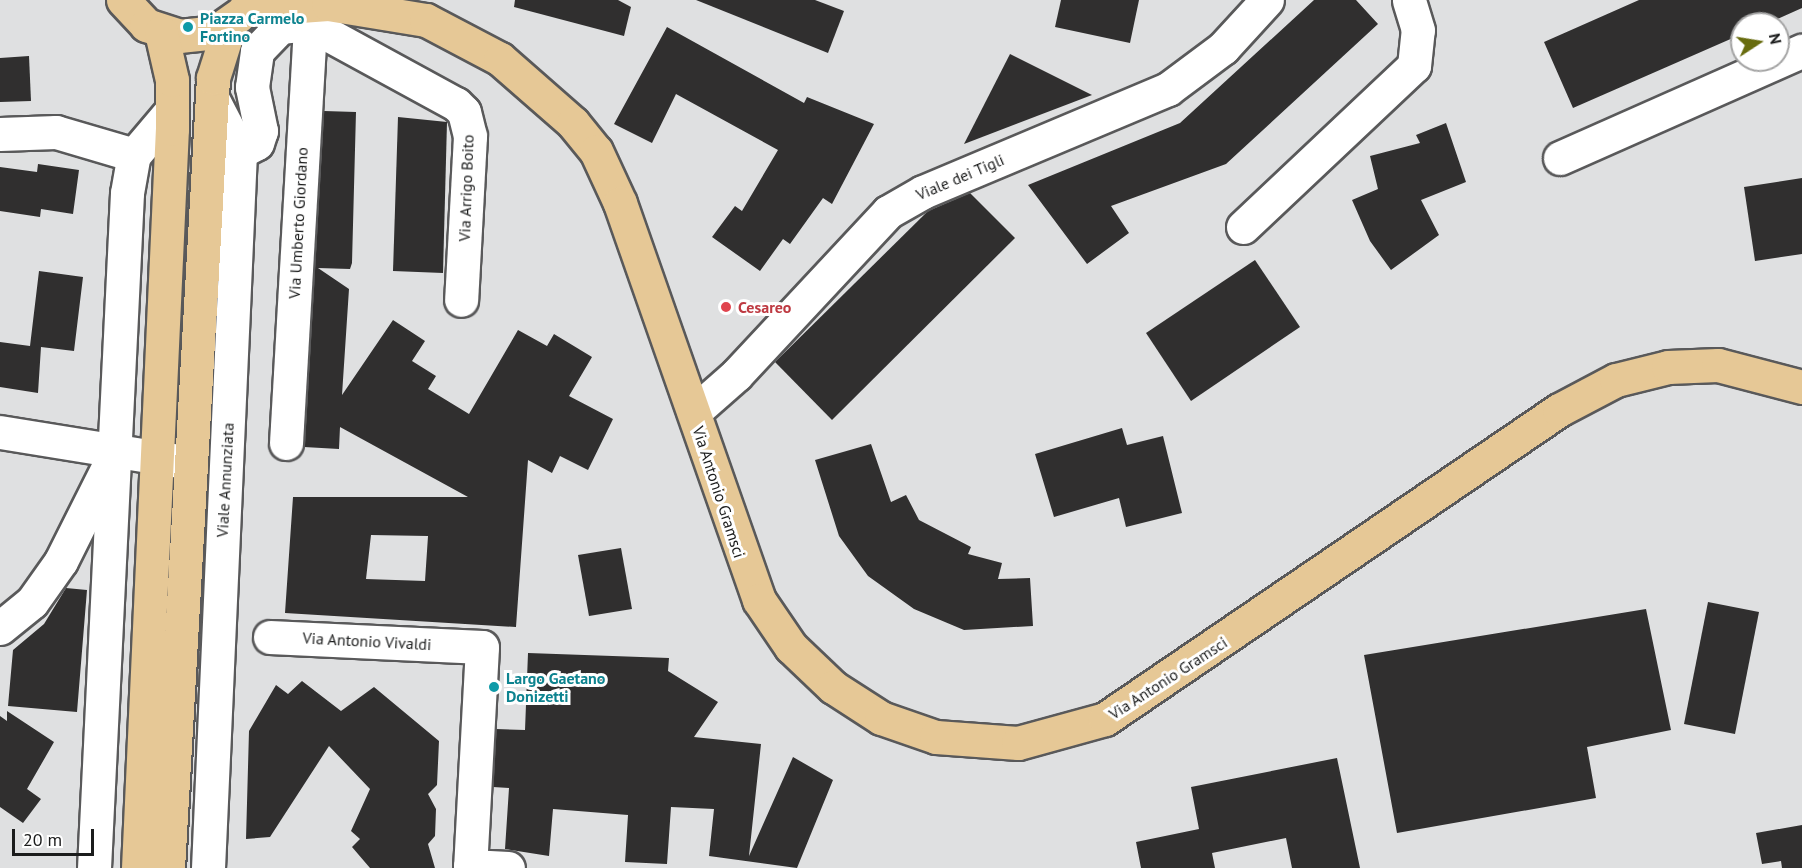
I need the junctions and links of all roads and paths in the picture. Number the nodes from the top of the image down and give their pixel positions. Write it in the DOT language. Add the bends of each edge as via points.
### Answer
graph roads {
  1 [pos="429,0"];
  2 [pos="1267,0"];
  3 [pos="1409,0"];
  4 [pos="121,1"];
  5 [pos="242,11"];
  6 [pos="310,14"];
  7 [pos="161,32"];
  8 [pos="1802,51"];
  9 [pos="213,100"];
  10 [pos="172,110"];
  11 [pos="0,134"];
  12 [pos="240,152"];
  13 [pos="134,155"];
  14 [pos="1560,158"];
  15 [pos="1244,227"];
  16 [pos="461,300"];
  17 [pos="667,328"];
  18 [pos="1802,387"];
  19 [pos="694,412"];
  20 [pos="0,432"];
  21 [pos="286,443"];
  22 [pos="116,450"];
  23 [pos="157,458"];
  24 [pos="190,463"];
  25 [pos="0,627"];
  26 [pos="270,637"];
  27 [pos="180,653"];
  28 [pos="216,655"];
  29 [pos="470,867"];
  30 [pos="94,868"];
  31 [pos="138,868"];
  32 [pos="168,868"];
  33 [pos="208,868"];
  34 [pos="508,868"];
  1 -- 17 [label="main road, Via Antonio Gramsci" via="515,46 597,124 636,195 668,295"];
  2 -- 19 [label="street, Viale dei Tigli" via="1224,48 1168,89 923,192 888,212 736,375"];
  3 -- 15 [label="street" via="1418,30 1414,66"];
  4 -- 7 [label="main road"];
  5 -- 6 [label="main road, Via Antonio Gramsci"];
  5 -- 7 [label="main road, Via Antonio Gramsci" via="197,37"];
  5 -- 9 [label="main road" via="218,54"];
  6 -- 12 [label="street" via="279,27 262,41 252,87 261,131 256,143"];
  6 -- 16 [label="street, Via Arrigo Boito" via="464,112 470,136"];
  6 -- 17 [label="main road, Via Antonio Gramsci" via="385,9 443,26 500,59 553,104 586,136 604,165 652,304"];
  6 -- 21 [label="street, Via Umberto Giordano"];
  7 -- 10 [label="main road" via="169,61"];
  8 -- 14 [label="street"];
  9 -- 12 [label="street"];
  9 -- 24 [label="main road"];
  10 -- 13 [label="street"];
  10 -- 23 [label="main road"];
  11 -- 13 [label="street" via="56,132"];
  12 -- 28 [label="street, Viale Annunziata"];
  13 -- 22 [label="street" via="127,193"];
  17 -- 19 [label="main road, Via Antonio Gramsci"];
  18 -- 19 [label="main road, Via Antonio Gramsci" via="1718,365 1668,367 1616,380 1559,410 1133,704 1077,731 991,744 936,738 881,718 833,687 791,647 748,579"];
  20 -- 22 [label="street"];
  22 -- 23 [label="street"];
  22 -- 25 [label="street" via="61,561 32,603"];
  22 -- 30 [label="street"];
  23 -- 24 [label="street"];
  23 -- 31 [label="main road"];
  24 -- 27 [label="main road"];
  26 -- 29 [label="street, Via Antonio Vivaldi" via="482,647"];
  27 -- 28 [label="street"];
  27 -- 32 [label="main road"];
  28 -- 33 [label="street, Viale Annunziata"];
  29 -- 34 [label="street"];
}
